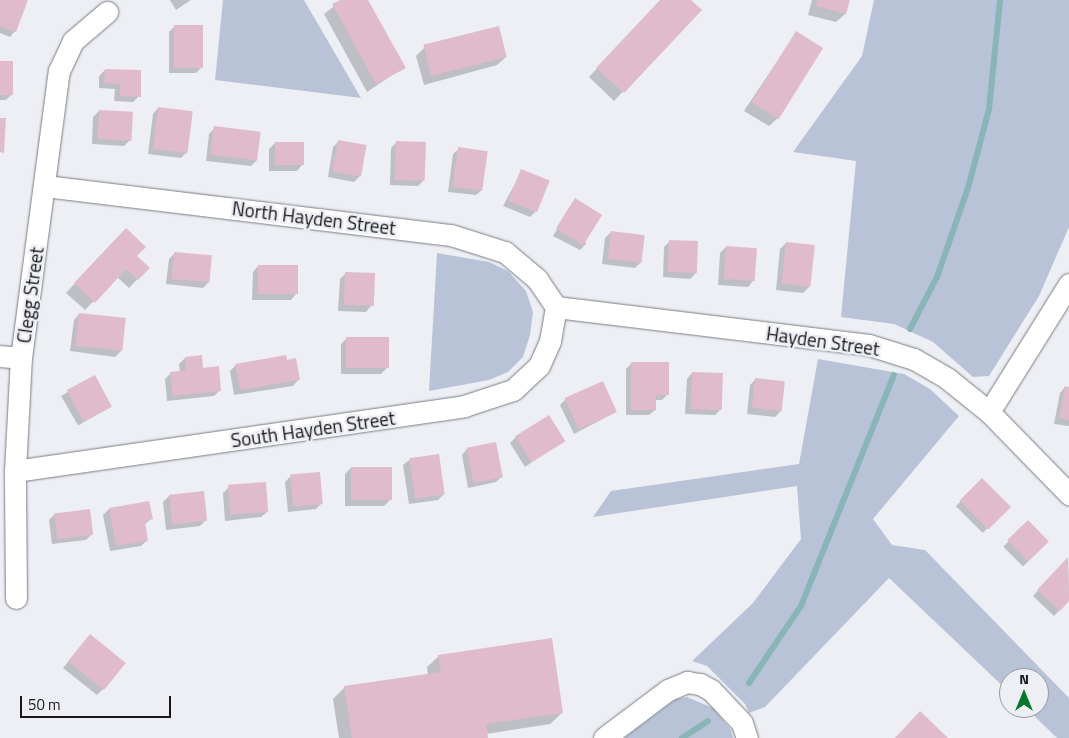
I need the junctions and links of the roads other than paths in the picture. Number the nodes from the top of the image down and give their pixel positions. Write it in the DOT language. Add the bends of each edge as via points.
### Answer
graph roads {
  1 [pos="107,12"];
  2 [pos="45,186"];
  3 [pos="1069,284"];
  4 [pos="556,307"];
  5 [pos="0,356"];
  6 [pos="21,358"];
  7 [pos="989,412"];
  8 [pos="15,471"];
  9 [pos="1069,494"];
  10 [pos="16,598"];
  11 [pos="604,738"];
  12 [pos="747,738"];
  1 -- 2 [label="street, Clegg Street" via="73,41 59,71"];
  2 -- 4 [label="street, North Hayden Street" via="451,235 505,252 537,279"];
  2 -- 6 [label="street, Clegg Street"];
  3 -- 7 [label="street"];
  4 -- 7 [label="street, Hayden Street" via="869,345 914,359 948,379"];
  4 -- 8 [label="street, South Hayden Street" via="550,341 539,366 512,390 464,406"];
  5 -- 6 [label="street"];
  6 -- 8 [label="street, Clegg Street"];
  7 -- 9 [label="street, Hayden Street"];
  8 -- 10 [label="street, Clegg Street"];
  11 -- 12 [label="street" via="668,690 688,682 711,690 742,724"];
}
